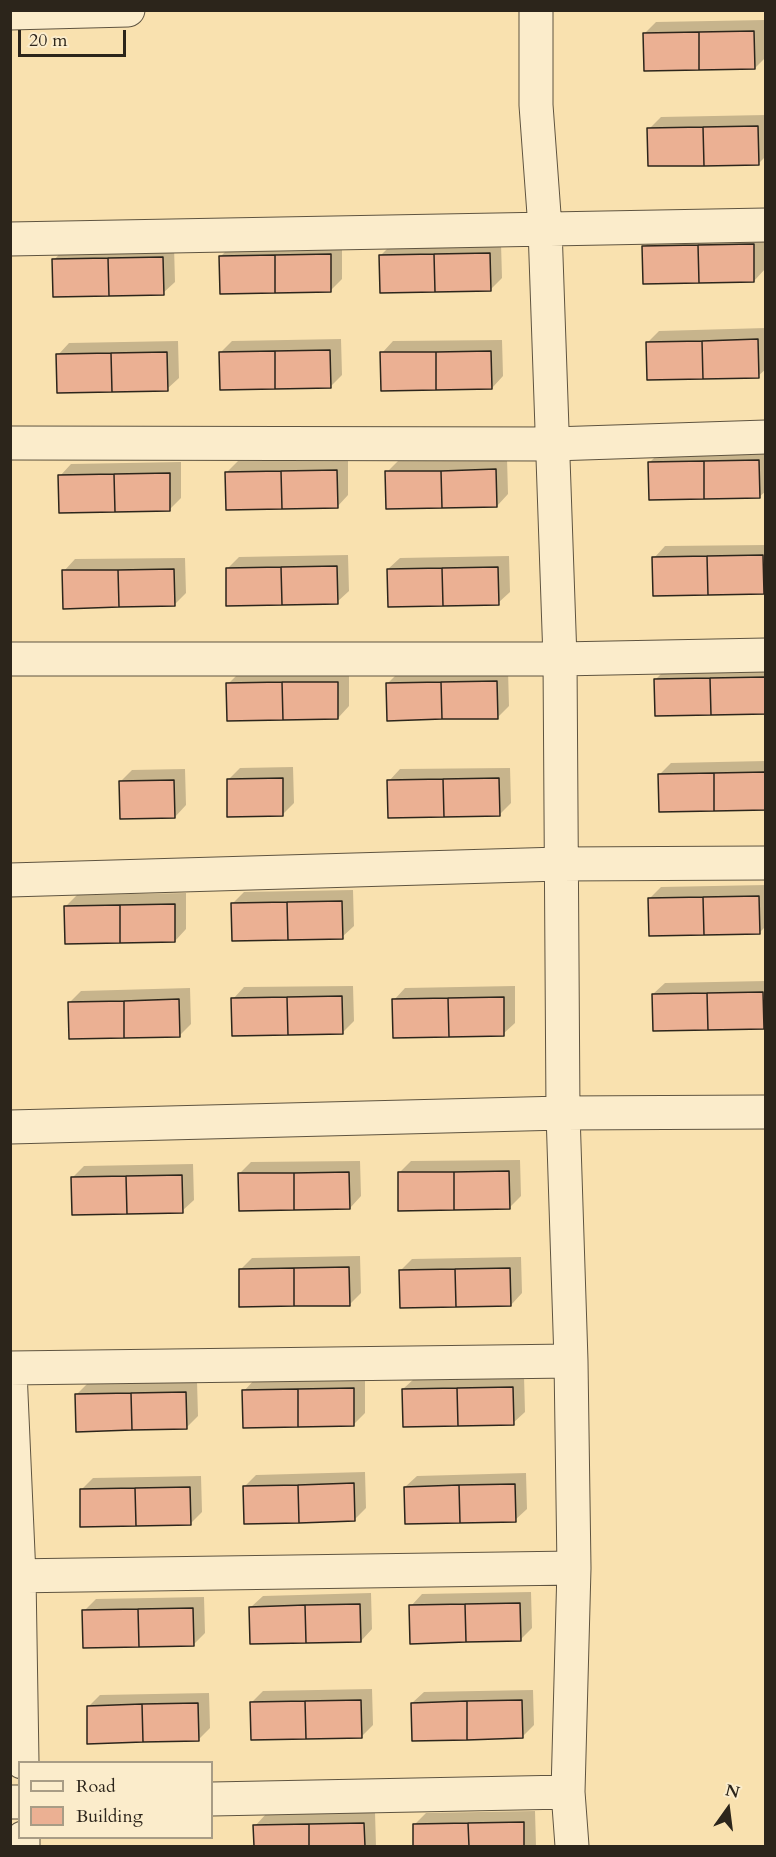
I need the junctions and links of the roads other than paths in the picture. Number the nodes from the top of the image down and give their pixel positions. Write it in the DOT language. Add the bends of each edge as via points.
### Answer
graph roads {
  1 [pos="128,10"];
  2 [pos="536,10"];
  3 [pos="10,13"];
  4 [pos="765,225"];
  5 [pos="545,228"];
  6 [pos="10,239"];
  7 [pos="765,437"];
  8 [pos="10,443"];
  9 [pos="554,444"];
  10 [pos="765,655"];
  11 [pos="10,659"];
  12 [pos="560,659"];
  13 [pos="765,863"];
  14 [pos="560,864"];
  15 [pos="10,880"];
  16 [pos="765,1112"];
  17 [pos="563,1113"];
  18 [pos="10,1127"];
  19 [pos="571,1361"];
  20 [pos="10,1370"];
  21 [pos="574,1568"];
  22 [pos="15,1576"];
  23 [pos="22,1761"];
  24 [pos="568,1792"];
  25 [pos="213,1799"];
  26 [pos="572,1846"];
  1 -- 3 [label="street"];
  2 -- 5 [label="street" via="536,105"];
  4 -- 5 [label="street"];
  5 -- 6 [label="street"];
  5 -- 9 [label="street"];
  7 -- 9 [label="street"];
  8 -- 9 [label="street"];
  9 -- 12 [label="street"];
  10 -- 12 [label="street"];
  11 -- 12 [label="street"];
  12 -- 14 [label="street"];
  13 -- 14 [label="street"];
  14 -- 15 [label="street"];
  14 -- 17 [label="street"];
  16 -- 17 [label="street"];
  17 -- 18 [label="street"];
  17 -- 19 [label="street"];
  19 -- 20 [label="street"];
  19 -- 21 [label="street"];
  20 -- 22 [label="street"];
  21 -- 22 [label="street"];
  21 -- 24 [label="street"];
  22 -- 23 [label="street"];
  24 -- 25 [label="street"];
  24 -- 26 [label="street"];
}
